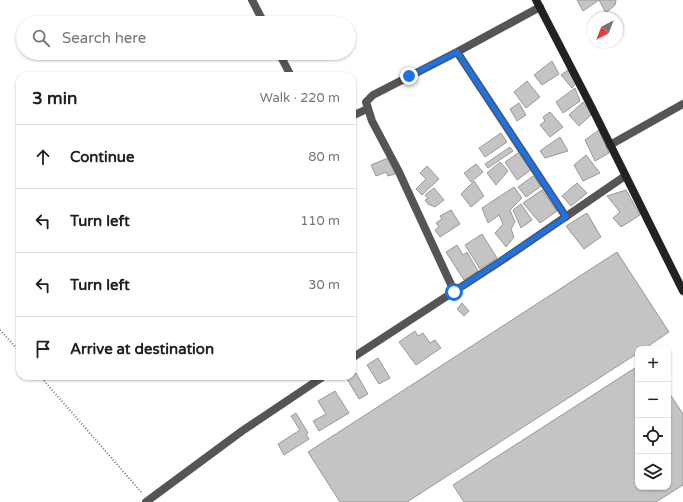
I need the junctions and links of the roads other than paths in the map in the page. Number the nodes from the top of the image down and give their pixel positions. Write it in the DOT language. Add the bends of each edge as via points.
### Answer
graph roads {
  1 [pos="252,0"];
  2 [pos="538,3"];
  3 [pos="260,16"];
  4 [pos="457,52"];
  5 [pos="283,60"];
  6 [pos="289,72"];
  7 [pos="683,104"];
  8 [pos="367,109"];
  9 [pos="356,114"];
  10 [pos="610,145"];
  11 [pos="625,176"];
  12 [pos="566,217"];
  13 [pos="683,291"];
  14 [pos="454,292"];
  15 [pos="356,355"];
  16 [pos="318,380"];
  17 [pos="147,501"];
  1 -- 3 [label="street"];
  2 -- 4 [label="street"];
  2 -- 10 [label="main road"];
  4 -- 8 [label="street" via="373,95 366,102"];
  4 -- 12 [label="street"];
  5 -- 6 [label="street"];
  7 -- 10 [label="street"];
  8 -- 9 [label="street"];
  8 -- 14 [label="street"];
  10 -- 11 [label="main road"];
  11 -- 12 [label="street"];
  11 -- 13 [label="main road"];
  12 -- 14 [label="street"];
  14 -- 15 [label="street"];
  16 -- 17 [label="street" via="242,431"];
}
